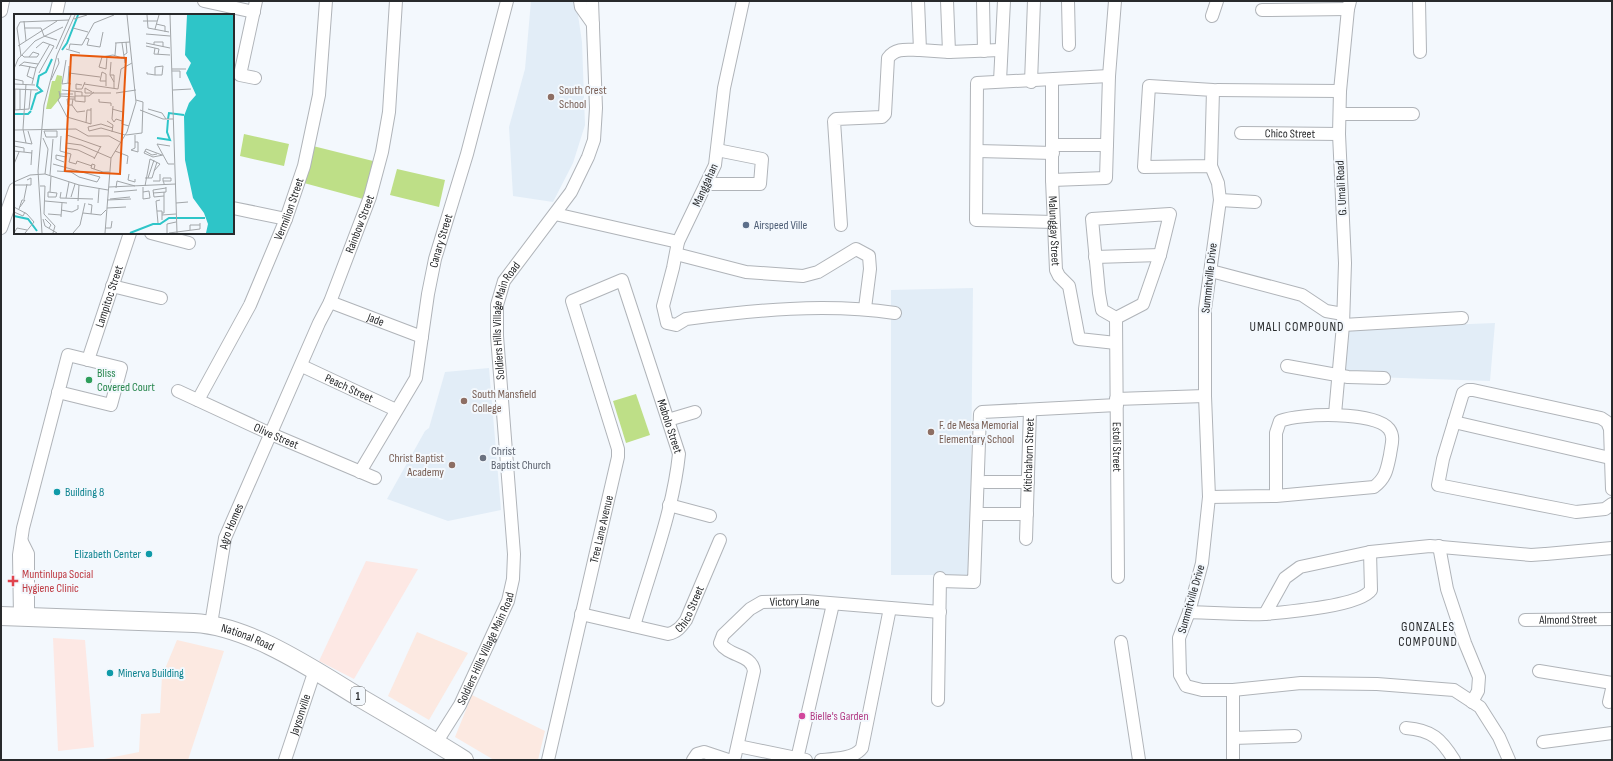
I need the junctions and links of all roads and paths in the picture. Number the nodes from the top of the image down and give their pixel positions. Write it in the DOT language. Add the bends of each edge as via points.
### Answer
graph roads {
  1 [pos="3,1"];
  2 [pos="59,1"];
  3 [pos="204,1"];
  4 [pos="326,1"];
  5 [pos="396,1"];
  6 [pos="508,1"];
  7 [pos="580,1"];
  8 [pos="592,1"];
  9 [pos="743,1"];
  10 [pos="918,1"];
  11 [pos="947,1"];
  12 [pos="983,1"];
  13 [pos="1004,1"];
  14 [pos="1034,1"];
  15 [pos="1068,1"];
  16 [pos="1115,1"];
  17 [pos="1217,1"];
  18 [pos="1419,1"];
  19 [pos="1349,5"];
  20 [pos="255,7"];
  21 [pos="1262,10"];
  22 [pos="1,11"];
  23 [pos="56,14"];
  24 [pos="1212,16"];
  25 [pos="594,24"];
  26 [pos="1069,45"];
  27 [pos="920,50"];
  28 [pos="1000,50"];
  29 [pos="984,51"];
  30 [pos="949,52"];
  31 [pos="1420,52"];
  32 [pos="238,65"];
  33 [pos="1109,76"];
  34 [pos="255,78"];
  35 [pos="1052,80"];
  36 [pos="1000,81"];
  37 [pos="1031,82"];
  38 [pos="1217,90"];
  39 [pos="1340,91"];
  40 [pos="1340,114"];
  41 [pos="1413,114"];
  42 [pos="1240,133"];
  43 [pos="1339,134"];
  44 [pos="1107,145"];
  45 [pos="1053,149"];
  46 [pos="717,150"];
  47 [pos="977,151"];
  48 [pos="1211,166"];
  49 [pos="1052,180"];
  50 [pos="706,184"];
  51 [pos="14,192"];
  52 [pos="1220,200"];
  53 [pos="1255,202"];
  54 [pos="234,208"];
  55 [pos="556,214"];
  56 [pos="286,219"];
  57 [pos="1053,222"];
  58 [pos="841,225"];
  59 [pos="1,228"];
  60 [pos="130,234"];
  61 [pos="155,234"];
  62 [pos="188,243"];
  63 [pos="677,248"];
  64 [pos="1160,255"];
  65 [pos="1095,257"];
  66 [pos="1211,271"];
  67 [pos="112,286"];
  68 [pos="161,298"];
  69 [pos="572,301"];
  70 [pos="330,302"];
  71 [pos="865,308"];
  72 [pos="895,313"];
  73 [pos="1116,318"];
  74 [pos="1462,318"];
  75 [pos="1343,320"];
  76 [pos="422,337"];
  77 [pos="1116,343"];
  78 [pos="88,360"];
  79 [pos="302,366"];
  80 [pos="1287,366"];
  81 [pos="1339,375"];
  82 [pos="1384,378"];
  83 [pos="178,391"];
  84 [pos="58,392"];
  85 [pos="1205,396"];
  86 [pos="198,400"];
  87 [pos="1117,402"];
  88 [pos="396,410"];
  89 [pos="1030,410"];
  90 [pos="695,412"];
  91 [pos="1335,414"];
  92 [pos="668,420"];
  93 [pos="1454,422"];
  94 [pos="271,434"];
  95 [pos="1610,458"];
  96 [pos="360,472"];
  97 [pos="375,478"];
  98 [pos="984,482"];
  99 [pos="1028,482"];
  100 [pos="1612,489"];
  101 [pos="1276,496"];
  102 [pos="1209,497"];
  103 [pos="1612,504"];
  104 [pos="669,505"];
  105 [pos="982,514"];
  106 [pos="1027,514"];
  107 [pos="710,516"];
  108 [pos="1026,539"];
  109 [pos="720,540"];
  110 [pos="1439,546"];
  111 [pos="1612,548"];
  112 [pos="1370,552"];
  113 [pos="1118,577"];
  114 [pos="833,604"];
  115 [pos="890,608"];
  116 [pos="940,612"];
  117 [pos="1189,612"];
  118 [pos="582,614"];
  119 [pos="1265,614"];
  120 [pos="1,616"];
  121 [pos="24,617"];
  122 [pos="1612,619"];
  123 [pos="1525,620"];
  124 [pos="211,624"];
  125 [pos="634,626"];
  126 [pos="1121,642"];
  127 [pos="315,670"];
  128 [pos="1539,672"];
  129 [pos="1612,683"];
  130 [pos="1612,689"];
  131 [pos="1233,690"];
  132 [pos="938,700"];
  133 [pos="1472,702"];
  134 [pos="1609,702"];
  135 [pos="1406,728"];
  136 [pos="1612,733"];
  137 [pos="1294,736"];
  138 [pos="1233,738"];
  139 [pos="1543,742"];
  140 [pos="436,743"];
  141 [pos="738,746"];
  142 [pos="284,760"];
  143 [pos="464,760"];
  144 [pos="548,760"];
  145 [pos="693,760"];
  146 [pos="728,760"];
  147 [pos="733,760"];
  148 [pos="801,760"];
  149 [pos="821,760"];
  150 [pos="1139,760"];
  151 [pos="1233,760"];
  152 [pos="1454,760"];
  153 [pos="1509,760"];
  1 -- 22 [label="street"];
  2 -- 23 [label="street"];
  3 -- 20 [label="street"];
  4 -- 56 [label="street, Vermilion Street" via="319,95 304,166"];
  5 -- 70 [label="street, Rainbow Street" via="389,112 382,152 370,197"];
  6 -- 76 [label="street, Canary Street" via="435,259"];
  7 -- 25 [label="street" via="581,7"];
  8 -- 25 [label="street, Soldiers Hills Village Main Road"];
  9 -- 46 [label="street, Manggahan" via="724,88"];
  10 -- 27 [label="street"];
  11 -- 30 [label="street"];
  12 -- 29 [label="street"];
  13 -- 28 [label="street"];
  14 -- 37 [label="street"];
  15 -- 26 [label="street"];
  16 -- 33 [label="street"];
  17 -- 24 [label="street"];
  18 -- 31 [label="street"];
  19 -- 21 [label="street"];
  19 -- 39 [label="street, G. Umali Road"];
  20 -- 32 [label="street"];
  25 -- 55 [label="street, Soldiers Hills Village Main Road" via="594,140 581,173"];
  27 -- 30 [label="street"];
  27 -- 58 [label="street" via="897,50 888,58 885,114 882,118 836,118 834,121"];
  28 -- 29 [label="street"];
  28 -- 36 [label="street"];
  29 -- 30 [label="street"];
  32 -- 34 [label="street" via="240,75"];
  33 -- 35 [label="street"];
  33 -- 44 [label="street"];
  35 -- 37 [label="street"];
  35 -- 45 [label="street, Malunggay Street"];
  36 -- 37 [label="street"];
  36 -- 47 [label="street" via="977,83"];
  38 -- 39 [label="street"];
  39 -- 40 [label="street, G. Umali Road"];
  40 -- 41 [label="street"];
  40 -- 43 [label="street, G. Umali Road"];
  42 -- 43 [label="street, Chico Street"];
  43 -- 75 [label="street, G. Umali Road" via="1345,264"];
  44 -- 45 [label="street"];
  44 -- 49 [label="street" via="1106,178"];
  45 -- 47 [label="street"];
  45 -- 49 [label="street, Malunggay Street"];
  46 -- 50 [label="street, Manggahan" via="715,165"];
  46 -- 50 [label="street" via="762,159 760,184"];
  47 -- 57 [label="street" via="976,220"];
  48 -- 48 [label="street" via="1144,167 1149,86 1213,90"];
  48 -- 52 [label="street, Summitville Drive" via="1218,183"];
  49 -- 57 [label="street, Malunggay Street"];
  50 -- 63 [label="street, Manggahan"];
  51 -- 59 [label="street"];
  52 -- 53 [label="street"];
  52 -- 66 [label="street, Summitville Drive"];
  54 -- 56 [label="street"];
  55 -- 63 [label="street"];
  55 -- 140 [label="street, Soldiers Hills Village Main Road" via="504,281 497,305 497,336 514,554 513,579 508,601 460,705"];
  56 -- 86 [label="street, Vermilion Street" via="250,305"];
  57 -- 77 [label="street, Malunggay Street" via="1056,270 1069,286 1079,339"];
  60 -- 67 [label="street, Lampitoc Street"];
  61 -- 62 [label="street"];
  63 -- 71 [label="street" via="746,272 803,276 818,272 856,249 863,251 869,256 870,269"];
  63 -- 71 [label="street, Manggahan" via="663,306 667,324 670,325 676,325 686,318 782,308"];
  64 -- 65 [label="street"];
  64 -- 65 [label="street" via="1170,214 1092,219"];
  64 -- 73 [label="street" via="1143,304"];
  65 -- 73 [label="street" via="1102,310"];
  66 -- 75 [label="street" via="1302,295"];
  66 -- 85 [label="street, Summitville Drive" via="1205,309"];
  67 -- 68 [label="street"];
  67 -- 78 [label="street, Lampitoc Street"];
  69 -- 92 [label="street, Mabolo Street" via="622,280"];
  69 -- 118 [label="street, Tree Lane Avenue" via="618,449"];
  70 -- 76 [label="street, Jade"];
  70 -- 79 [label="street, Rainbow Street"];
  71 -- 72 [label="street"];
  73 -- 77 [label="street, Estoli Street"];
  74 -- 75 [label="street"];
  75 -- 81 [label="street, G. Umali Road"];
  76 -- 88 [label="street, Canary Street" via="416,378"];
  77 -- 87 [label="street, Estoli Street"];
  78 -- 84 [label="street" via="68,355"];
  78 -- 84 [label="street" via="121,368 112,405"];
  79 -- 88 [label="street, Peach Street"];
  79 -- 94 [label="street, Rainbow Street"];
  80 -- 81 [label="street"];
  81 -- 82 [label="street"];
  81 -- 91 [label="street, G. Umali Road"];
  83 -- 86 [label="street, Olive Street"];
  84 -- 121 [label="street" via="26,515 19,555"];
  85 -- 87 [label="street, Kitichahorn Street"];
  85 -- 102 [label="street, Summitville Drive"];
  86 -- 94 [label="street, Olive Street"];
  87 -- 89 [label="street, Kitichahorn Street"];
  87 -- 113 [label="street, Estoli Street"];
  88 -- 96 [label="street, Canary Street"];
  89 -- 99 [label="street, Kitichahorn Street"];
  89 -- 116 [label="street" via="980,414 974,582 940,580"];
  90 -- 92 [label="street"];
  91 -- 101 [label="street" via="1280,421 1276,433"];
  91 -- 101 [label="street" via="1380,422 1388,428 1393,436 1387,472 1382,482 1374,487"];
  92 -- 104 [label="street, Mabolo Street" via="679,454"];
  93 -- 95 [label="street"];
  93 -- 95 [label="street" via="1463,393 1468,390 1601,418 1607,422 1610,429"];
  93 -- 103 [label="street" via="1438,485 1576,512 1605,509"];
  94 -- 96 [label="street, Olive Street"];
  94 -- 124 [label="street, Agro Homes" via="225,538"];
  95 -- 100 [label="street"];
  96 -- 97 [label="street, Olive Street"];
  98 -- 99 [label="street"];
  99 -- 106 [label="street, Kitichahorn Street"];
  101 -- 102 [label="street"];
  102 -- 117 [label="street, Summitville Drive" via="1202,563"];
  104 -- 107 [label="street"];
  104 -- 125 [label="street, Mabolo Street"];
  105 -- 106 [label="street"];
  106 -- 108 [label="street, Kitichahorn Street"];
  109 -- 125 [label="street, Chico Street" via="682,626 668,634"];
  110 -- 111 [label="street" via="1531,555"];
  110 -- 112 [label="street"];
  110 -- 133 [label="street" via="1447,589 1479,677 1478,691"];
  112 -- 119 [label="street" via="1300,567 1285,578"];
  112 -- 119 [label="street" via="1371,590 1368,595 1332,605"];
  114 -- 115 [label="street, Victory Lane"];
  114 -- 141 [label="street, Victory Lane" via="805,601 762,602 750,609 723,635 720,643 726,651 749,661 754,666"];
  114 -- 148 [label="street"];
  115 -- 116 [label="street, Victory Lane"];
  115 -- 149 [label="street" via="862,748 852,755"];
  116 -- 132 [label="street"];
  117 -- 119 [label="street"];
  117 -- 131 [label="street, Summitville Drive" via="1179,638 1180,675 1186,686 1202,690"];
  118 -- 125 [label="street, Chico Street"];
  118 -- 144 [label="street, Tree Lane Avenue"];
  120 -- 121 [label="highway, National Road / 1"];
  121 -- 124 [label="highway, National Road / 1"];
  122 -- 123 [label="street, Almond Street"];
  124 -- 127 [label="highway, National Road / 1" via="240,633 294,657"];
  126 -- 150 [label="street"];
  127 -- 140 [label="highway, National Road / 1"];
  127 -- 142 [label="street, Jaysonville"];
  128 -- 129 [label="street"];
  130 -- 134 [label="street"];
  131 -- 133 [label="street, Summitville Drive" via="1301,683 1377,684 1454,690"];
  131 -- 138 [label="street"];
  133 -- 153 [label="street, Summitville Drive" via="1480,708"];
  135 -- 152 [label="street" via="1420,729 1437,738"];
  136 -- 139 [label="street"];
  137 -- 138 [label="street"];
  138 -- 151 [label="street"];
  140 -- 143 [label="highway, National Road / 1"];
  141 -- 147 [label="street"];
  141 -- 148 [label="street"];
  145 -- 146 [label="street" via="697,754 704,752"];
}
